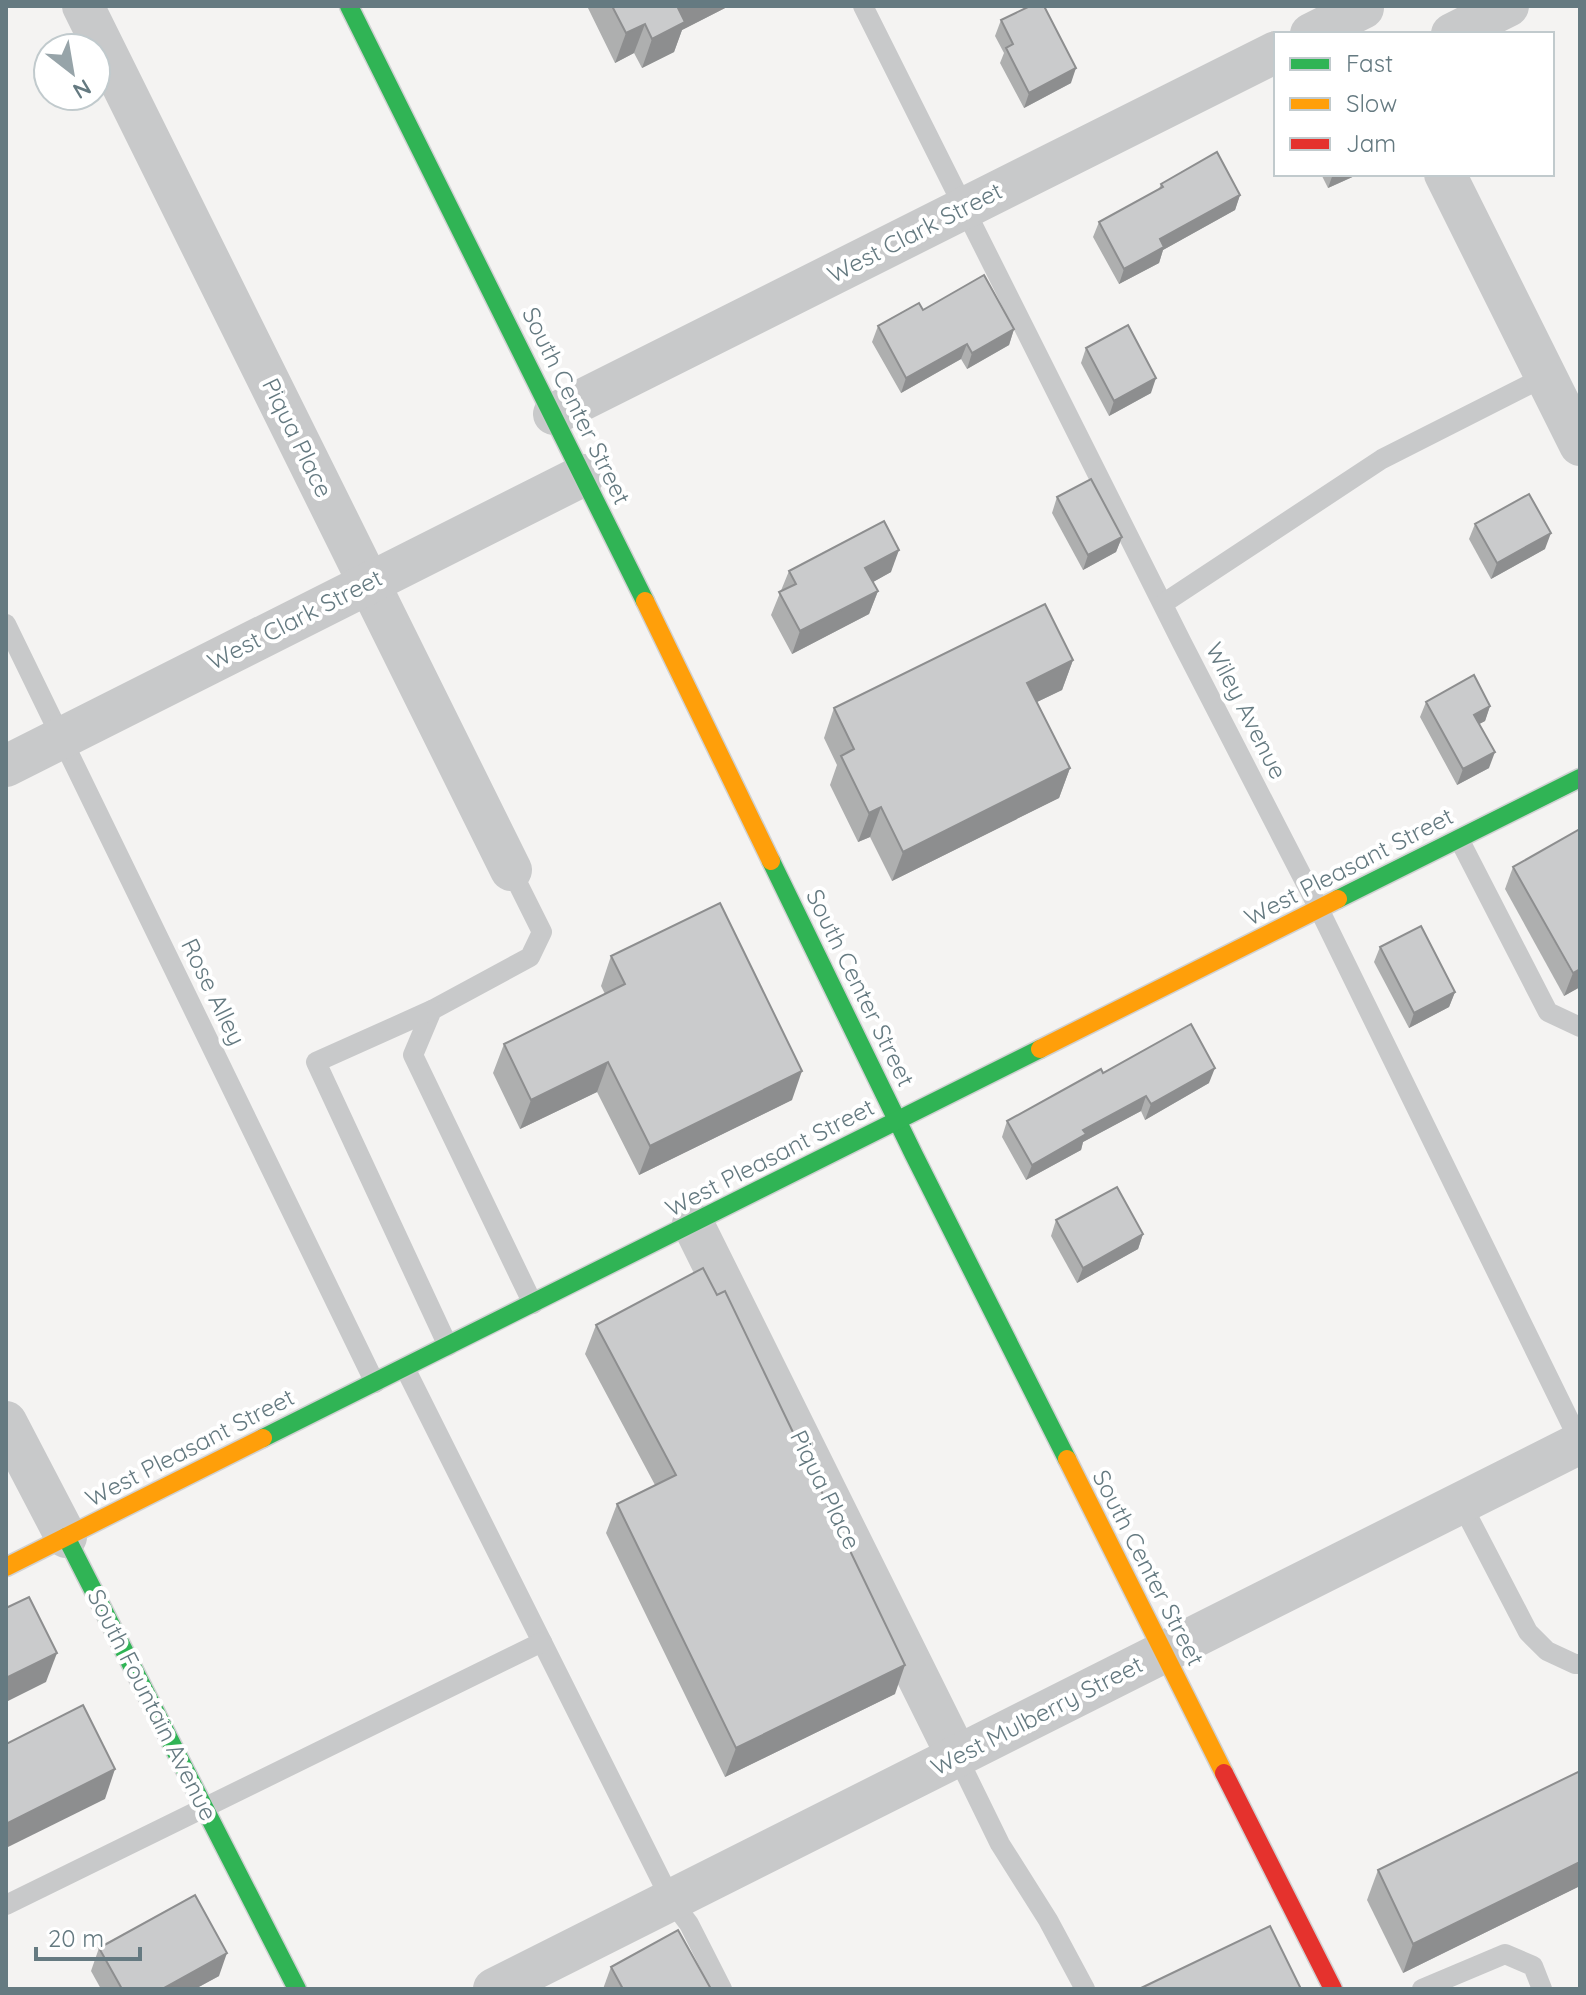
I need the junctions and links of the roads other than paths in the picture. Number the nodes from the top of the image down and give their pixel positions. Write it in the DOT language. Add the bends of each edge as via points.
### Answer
graph roads {
  1 [pos="83,6"];
  2 [pos="349,6"];
  3 [pos="863,6"];
  4 [pos="1508,6"];
  5 [pos="1367,16"];
  6 [pos="1317,32"];
  7 [pos="1456,32"];
  8 [pos="1274,53"];
  9 [pos="1446,176"];
  10 [pos="965,207"];
  11 [pos="1546,376"];
  12 [pos="554,414"];
  13 [pos="1580,445"];
  14 [pos="584,475"];
  15 [pos="369,583"];
  16 [pos="1164,603"];
  17 [pos="6,624"];
  18 [pos="61,739"];
  19 [pos="6,766"];
  20 [pos="1580,778"];
  21 [pos="1459,839"];
  22 [pos="511,870"];
  23 [pos="1319,909"];
  24 [pos="432,1010"];
  25 [pos="1580,1027"];
  26 [pos="898,1122"];
  27 [pos="693,1224"];
  28 [pos="533,1304"];
  29 [pos="448,1346"];
  30 [pos="405,1368"];
  31 [pos="375,1383"];
  32 [pos="9,1435"];
  33 [pos="1580,1442"];
  34 [pos="1461,1503"];
  35 [pos="66,1537"];
  36 [pos="6,1567"];
  37 [pos="542,1642"];
  38 [pos="1163,1652"];
  39 [pos="1580,1664"];
  40 [pos="957,1756"];
  41 [pos="205,1808"];
  42 [pos="671,1900"];
  43 [pos="6,1905"];
  44 [pos="297,1989"];
  45 [pos="494,1989"];
  46 [pos="722,1989"];
  47 [pos="1085,1989"];
  48 [pos="1333,1989"];
  49 [pos="1422,1989"];
  50 [pos="1542,1989"];
  1 -- 15 [label="street, Piqua Place"];
  2 -- 12 [label="street, South Center Street"];
  3 -- 10 [label="lane, Wiley Avenue"];
  4 -- 7 [label="street"];
  5 -- 6 [label="street"];
  8 -- 10 [label="street, West Clark Street"];
  9 -- 11 [label="street"];
  10 -- 12 [label="street, West Clark Street"];
  10 -- 16 [label="lane, Wiley Avenue"];
  11 -- 13 [label="street"];
  11 -- 16 [label="lane" via="1382,459"];
  12 -- 14 [label="street, South Center Street"];
  14 -- 15 [label="street, West Clark Street"];
  14 -- 26 [label="street, South Center Street"];
  15 -- 18 [label="street, West Clark Street"];
  15 -- 22 [label="street, Piqua Place"];
  16 -- 23 [label="lane, Wiley Avenue"];
  17 -- 18 [label="lane, Rose Alley"];
  18 -- 19 [label="street, West Clark Street"];
  18 -- 31 [label="lane, Rose Alley"];
  20 -- 21 [label="street, West Pleasant Street"];
  21 -- 23 [label="street, West Pleasant Street"];
  21 -- 25 [label="lane" via="1548,1012"];
  22 -- 24 [label="lane" via="542,932 530,957"];
  23 -- 26 [label="street, West Pleasant Street"];
  23 -- 33 [label="lane, Wiley Avenue"];
  24 -- 28 [label="lane" via="413,1055"];
  24 -- 29 [label="lane" via="316,1062"];
  26 -- 27 [label="street, West Pleasant Street"];
  26 -- 38 [label="street, South Center Street"];
  27 -- 28 [label="street, West Pleasant Street"];
  27 -- 40 [label="street, Piqua Place"];
  28 -- 29 [label="street, West Pleasant Street"];
  29 -- 30 [label="street, West Pleasant Street"];
  30 -- 31 [label="street, West Pleasant Street"];
  30 -- 37 [label="lane"];
  31 -- 35 [label="street, West Pleasant Street"];
  32 -- 35 [label="street, South Fountain Avenue"];
  33 -- 34 [label="street, West Mulberry Street"];
  34 -- 38 [label="street, West Mulberry Street"];
  34 -- 39 [label="lane" via="1528,1632 1547,1651"];
  35 -- 36 [label="street, West Pleasant Street"];
  35 -- 41 [label="street, South Fountain Avenue"];
  37 -- 41 [label="lane"];
  37 -- 42 [label="lane"];
  38 -- 40 [label="street, West Mulberry Street"];
  38 -- 48 [label="street, South Center Street" via="1288,1921"];
  40 -- 42 [label="street, West Mulberry Street"];
  40 -- 47 [label="lane" via="1000,1844"];
  41 -- 43 [label="lane"];
  41 -- 44 [label="street, South Fountain Avenue"];
  42 -- 45 [label="street, West Mulberry Street"];
  42 -- 46 [label="lane"];
  49 -- 50 [label="lane" via="1505,1954 1533,1966"];
}
